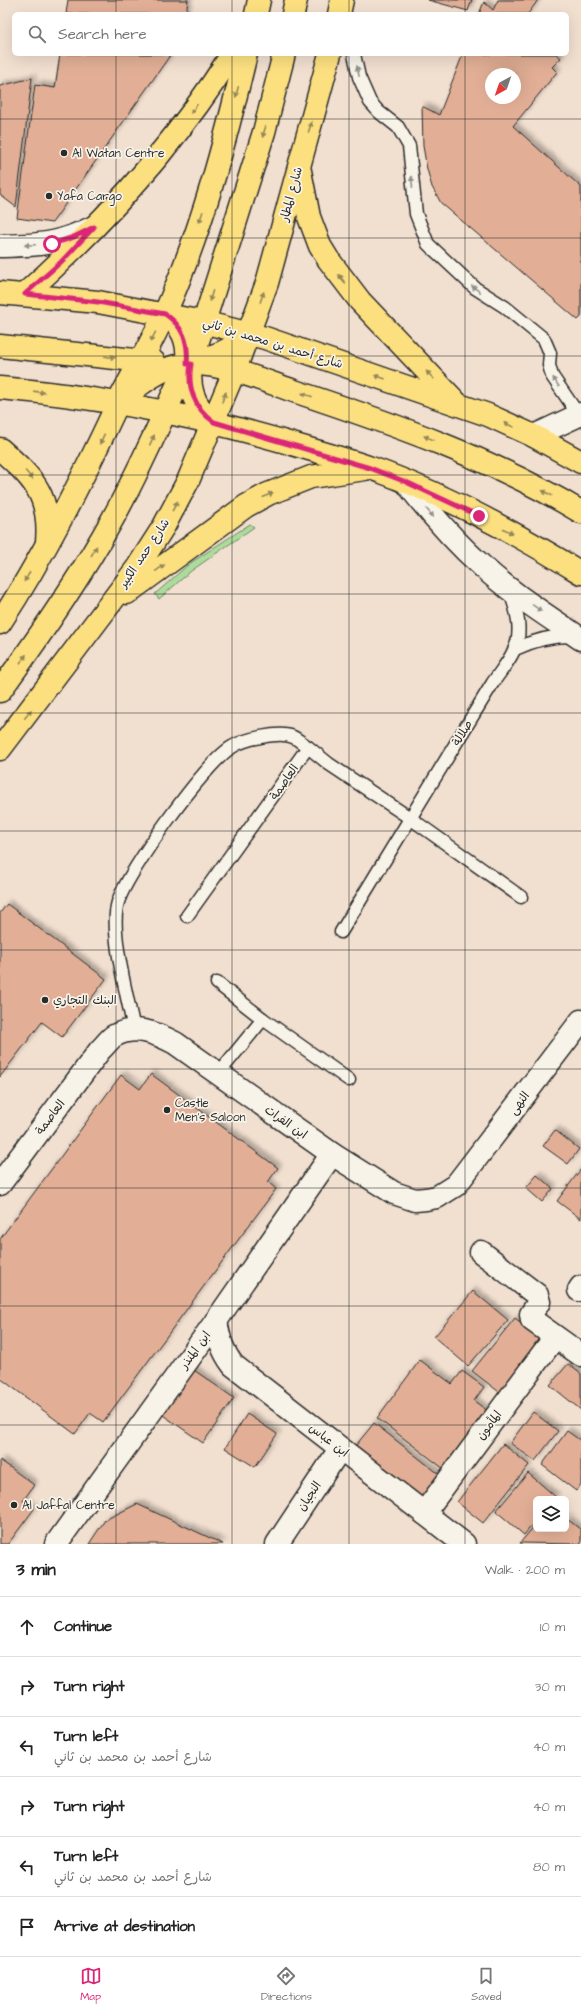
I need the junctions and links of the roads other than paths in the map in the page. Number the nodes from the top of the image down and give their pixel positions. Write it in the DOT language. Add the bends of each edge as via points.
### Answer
graph roads {
  1 [pos="259,0"];
  2 [pos="296,0"];
  3 [pos="343,0"];
  4 [pos="256,12"];
  5 [pos="293,12"];
  6 [pos="340,12"];
  7 [pos="346,12"];
  8 [pos="231,56"];
  9 [pos="246,56"];
  10 [pos="283,56"];
  11 [pos="329,56"];
  12 [pos="354,56"];
  13 [pos="298,164"];
  14 [pos="94,227"];
  15 [pos="0,246"];
  16 [pos="0,293"];
  17 [pos="25,294"];
  18 [pos="165,314"];
  19 [pos="203,322"];
  20 [pos="249,334"];
  21 [pos="0,346"];
  22 [pos="141,361"];
  23 [pos="189,362"];
  24 [pos="234,372"];
  25 [pos="0,388"];
  26 [pos="118,403"];
  27 [pos="457,403"];
  28 [pos="165,412"];
  29 [pos="579,414"];
  30 [pos="214,422"];
  31 [pos="534,436"];
  32 [pos="0,449"];
  33 [pos="581,462"];
  34 [pos="370,468"];
  35 [pos="406,482"];
  36 [pos="581,512"];
  37 [pos="47,544"];
  38 [pos="581,574"];
  39 [pos="508,588"];
  40 [pos="106,607"];
  41 [pos="0,623"];
  42 [pos="579,638"];
  43 [pos="515,649"];
  44 [pos="0,691"];
  45 [pos="308,747"];
  46 [pos="0,749"];
  47 [pos="410,818"];
  48 [pos="521,897"];
  49 [pos="187,916"];
  50 [pos="341,932"];
  51 [pos="217,983"];
  52 [pos="263,1019"];
  53 [pos="581,1021"];
  54 [pos="134,1030"];
  55 [pos="100,1050"];
  56 [pos="218,1074"];
  57 [pos="349,1080"];
  58 [pos="332,1154"];
  59 [pos="0,1184"];
  60 [pos="456,1185"];
  61 [pos="481,1252"];
  62 [pos="216,1321"];
  63 [pos="555,1337"];
  64 [pos="581,1355"];
  65 [pos="340,1449"];
  66 [pos="424,1513"];
  67 [pos="56,1544"];
  68 [pos="277,1544"];
  69 [pos="464,1544"];
  1 -- 4 [label="main road"];
  2 -- 5 [label="main road"];
  3 -- 6 [label="main road"];
  3 -- 7 [label="lane"];
  8 -- 14 [label="main road, one-way" via="186,120 148,168"];
  9 -- 18 [label="main road, one-way" via="213,183"];
  10 -- 19 [label="main road, one-way" via="250,181"];
  13 -- 11 [label="main road, شارع المطار, one-way"];
  29 -- 12 [label="lane, one-way" via="552,376 549,365 550,353 544,339 505,307 475,288 428,244 416,214 409,146 398,127 370,102 359,77"];
  20 -- 13 [label="main road, شارع المطار, one-way" via="267,283"];
  27 -- 13 [label="main road, one-way" via="360,300 328,259 309,217"];
  14 -- 15 [label="street, one-way" via="52,244"];
  14 -- 17 [label="main road" via="61,262"];
  16 -- 17 [label="main road, شارع أحمد بن محمد بن ثاني"];
  17 -- 18 [label="main road, شارع أحمد بن محمد بن ثاني" via="98,302"];
  18 -- 19 [label="main road, شارع أحمد بن محمد بن ثاني"];
  18 -- 22 [label="main road, one-way"];
  18 -- 23 [label="main road" via="177,324 185,337"];
  19 -- 20 [label="main road, شارع أحمد بن محمد بن ثاني"];
  19 -- 23 [label="main road"];
  20 -- 23 [label="main road" via="223,352"];
  20 -- 24 [label="main road, شارع حمد الكبير"];
  27 -- 20 [label="main road, شارع أحمد بن محمد بن ثاني, one-way"];
  21 -- 22 [label="main road, one-way"];
  22 -- 23 [label="main road"];
  22 -- 26 [label="main road"];
  23 -- 24 [label="main road"];
  23 -- 26 [label="main road" via="148,378"];
  23 -- 28 [label="main road"];
  23 -- 30 [label="main road" via="192,394 200,410"];
  30 -- 24 [label="main road, شارع حمد الكبير, one-way"];
  36 -- 24 [label="main road, one-way" via="506,471 456,449 352,410"];
  25 -- 26 [label="main road, one-way"];
  26 -- 28 [label="main road"];
  26 -- 37 [label="main road, one-way" via="94,456"];
  31 -- 27 [label="main road, شارع أحمد بن محمد بن ثاني, one-way"];
  28 -- 30 [label="main road"];
  44 -- 28 [label="main road, one-way" via="50,622 82,572 112,520"];
  29 -- 31 [label="street"];
  30 -- 34 [label="main road"];
  40 -- 30 [label="main road, شارع حمد الكبير, one-way" via="137,568 164,526 188,481"];
  31 -- 33 [label="main road, شارع أحمد بن محمد بن ثاني"];
  32 -- 37 [label="main road, one-way" via="28,473 39,491 48,522"];
  34 -- 35 [label="main road"];
  40 -- 34 [label="main road, one-way" via="241,510 268,494 311,477"];
  35 -- 38 [label="main road, one-way" via="531,543"];
  35 -- 39 [label="street, one-way" via="456,541"];
  37 -- 41 [label="main road, one-way"];
  39 -- 42 [label="street, one-way"];
  39 -- 43 [label="lane, صلالة" via="517,610"];
  46 -- 40 [label="main road, شارع حمد الكبير, one-way"];
  42 -- 43 [label="lane" via="561,636 540,639"];
  43 -- 47 [label="lane, صلالة"];
  45 -- 47 [label="lane"];
  45 -- 49 [label="lane, العاصمة"];
  45 -- 54 [label="lane" via="293,737 280,734 233,746 223,753 179,805 128,878 117,902 115,923"];
  47 -- 48 [label="lane"];
  47 -- 50 [label="lane, صلالة"];
  51 -- 52 [label="lane"];
  52 -- 56 [label="lane"];
  52 -- 57 [label="lane"];
  53 -- 60 [label="street, النهى"];
  54 -- 55 [label="street, ابن الفرات" via="114,1036"];
  54 -- 56 [label="street, ابن الفرات" via="154,1032 175,1043"];
  55 -- 59 [label="street, العاصمة"];
  56 -- 58 [label="street, ابن الفرات"];
  58 -- 60 [label="street, ابن الفرات" via="404,1197 426,1200 437,1197"];
  58 -- 62 [label="street, ابن المنذر"];
  61 -- 63 [label="street" via="537,1295 539,1302 530,1317"];
  62 -- 65 [label="street, ابن عباس" via="221,1345 233,1365"];
  62 -- 67 [label="street, ابن المنذر"];
  63 -- 64 [label="street"];
  63 -- 66 [label="street, المأمون"];
  65 -- 66 [label="street, ابن عباس"];
  65 -- 68 [label="street, النجيان"];
  66 -- 69 [label="street, ابن عباس"];
}
